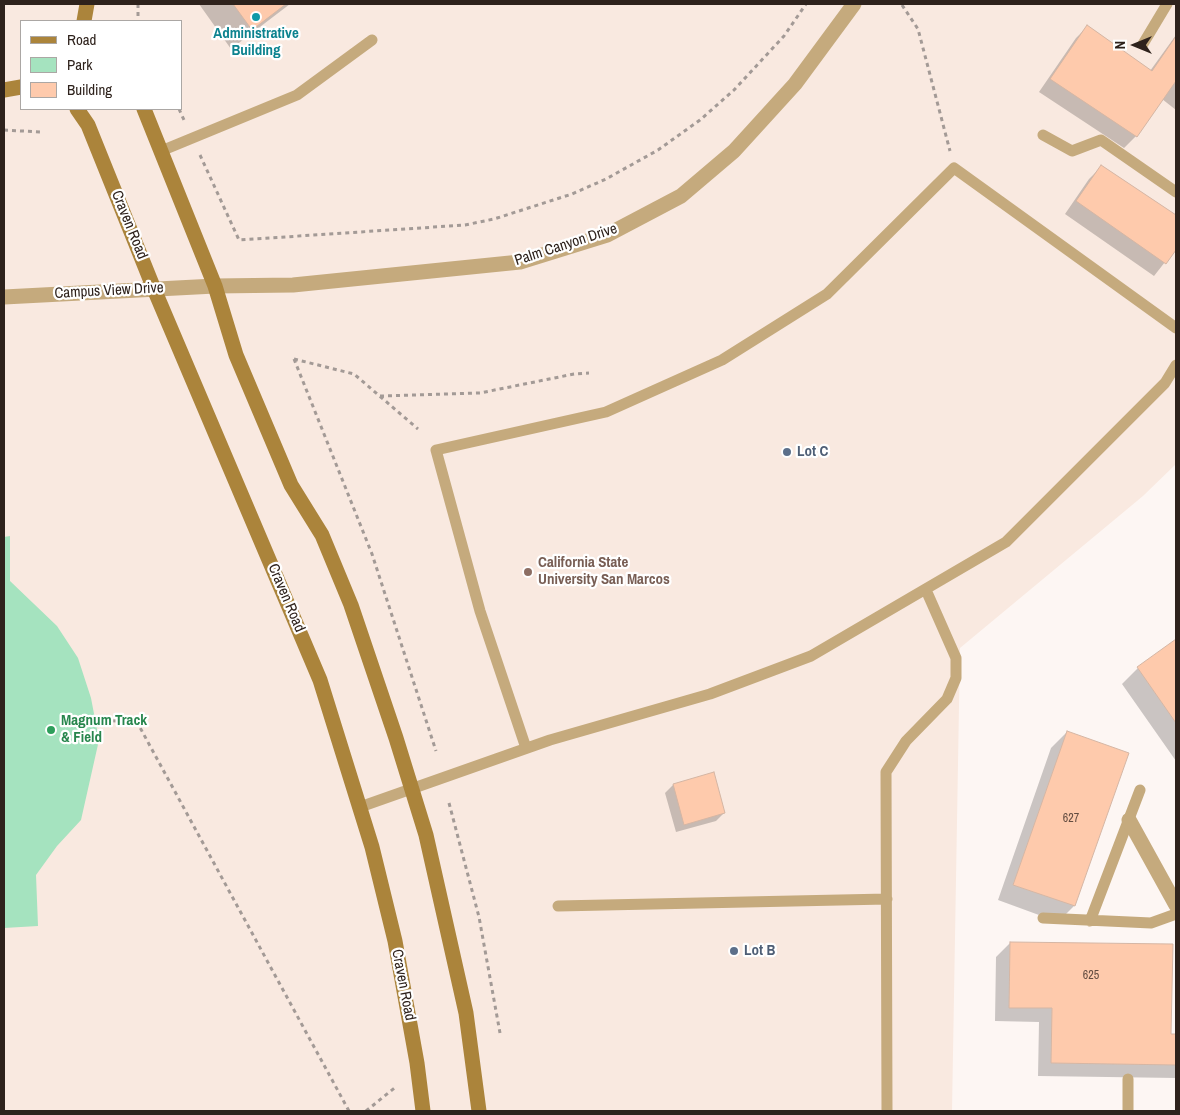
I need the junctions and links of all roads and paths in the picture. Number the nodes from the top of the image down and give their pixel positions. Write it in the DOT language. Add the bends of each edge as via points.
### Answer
graph roads {
  1 [pos="87,4"];
  2 [pos="138,4"];
  3 [pos="806,4"];
  4 [pos="854,4"];
  5 [pos="1167,4"];
  6 [pos="902,5"];
  7 [pos="84,20"];
  8 [pos="138,20"];
  9 [pos="372,40"];
  10 [pos="1143,44"];
  11 [pos="20,87"];
  12 [pos="4,90"];
  13 [pos="78,110"];
  14 [pos="144,110"];
  15 [pos="179,110"];
  16 [pos="4,130"];
  17 [pos="40,132"];
  18 [pos="1043,135"];
  19 [pos="192,138"];
  20 [pos="161,151"];
  21 [pos="954,168"];
  22 [pos="1176,192"];
  23 [pos="215,286"];
  24 [pos="154,289"];
  25 [pos="4,296"];
  26 [pos="1176,328"];
  27 [pos="1176,365"];
  28 [pos="589,373"];
  29 [pos="380,396"];
  30 [pos="418,429"];
  31 [pos="926,590"];
  32 [pos="96,720"];
  33 [pos="526,748"];
  34 [pos="436,751"];
  35 [pos="412,788"];
  36 [pos="1140,790"];
  37 [pos="450,803"];
  38 [pos="360,808"];
  39 [pos="1129,820"];
  40 [pos="888,899"];
  41 [pos="1176,905"];
  42 [pos="558,906"];
  43 [pos="1176,914"];
  44 [pos="1043,918"];
  45 [pos="1090,921"];
  46 [pos="500,1033"];
  47 [pos="1128,1079"];
  48 [pos="397,1086"];
  49 [pos="349,1111"];
  50 [pos="366,1111"];
  51 [pos="423,1111"];
  52 [pos="479,1111"];
  53 [pos="887,1111"];
  54 [pos="1128,1111"];
  1 -- 7 [label="main road"];
  2 -- 8 [label="path"];
  3 -- 19 [label="path" via="784,36 734,90 658,150 572,194 465,225 239,240"];
  4 -- 23 [label="street, Palm Canyon Drive" via="795,84 734,150 682,196 607,235 520,262 293,285"];
  5 -- 10 [label="lane"];
  6 -- 21 [label="path" via="918,29"];
  9 -- 19 [label="lane" via="297,95"];
  11 -- 12 [label="main road"];
  13 -- 24 [label="main road, Craven Road" via="88,125"];
  14 -- 20 [label="main road"];
  15 -- 19 [label="path"];
  16 -- 17 [label="path"];
  18 -- 22 [label="lane" via="1072,151 1101,140"];
  19 -- 20 [label="lane"];
  20 -- 23 [label="main road"];
  21 -- 26 [label="lane"];
  21 -- 33 [label="lane" via="827,294 722,360 606,412 436,450 480,611"];
  23 -- 24 [label="street, Campus View Drive"];
  23 -- 35 [label="main road" via="236,355 288,476 322,535 351,605"];
  24 -- 25 [label="street, Campus View Drive"];
  24 -- 38 [label="main road, Craven Road" via="314,664"];
  27 -- 31 [label="lane" via="1165,383 1006,542"];
  28 -- 29 [label="path" via="480,394"];
  29 -- 30 [label="path"];
  29 -- 34 [label="path" via="354,374 294,360 372,554"];
  31 -- 33 [label="lane" via="811,656 710,694"];
  31 -- 40 [label="lane" via="956,658 956,678 946,699 906,741 886,772"];
  32 -- 49 [label="path" via="137,722"];
  33 -- 35 [label="lane"];
  35 -- 38 [label="lane"];
  35 -- 52 [label="main road" via="426,835 466,1013"];
  36 -- 39 [label="lane"];
  37 -- 46 [label="path" via="479,917"];
  38 -- 51 [label="main road, Craven Road" via="395,941"];
  39 -- 41 [label="street"];
  39 -- 45 [label="lane"];
  40 -- 42 [label="lane"];
  40 -- 53 [label="lane"];
  43 -- 45 [label="lane" via="1151,923"];
  44 -- 45 [label="lane"];
  47 -- 54 [label="lane"];
  48 -- 50 [label="path"];
}
